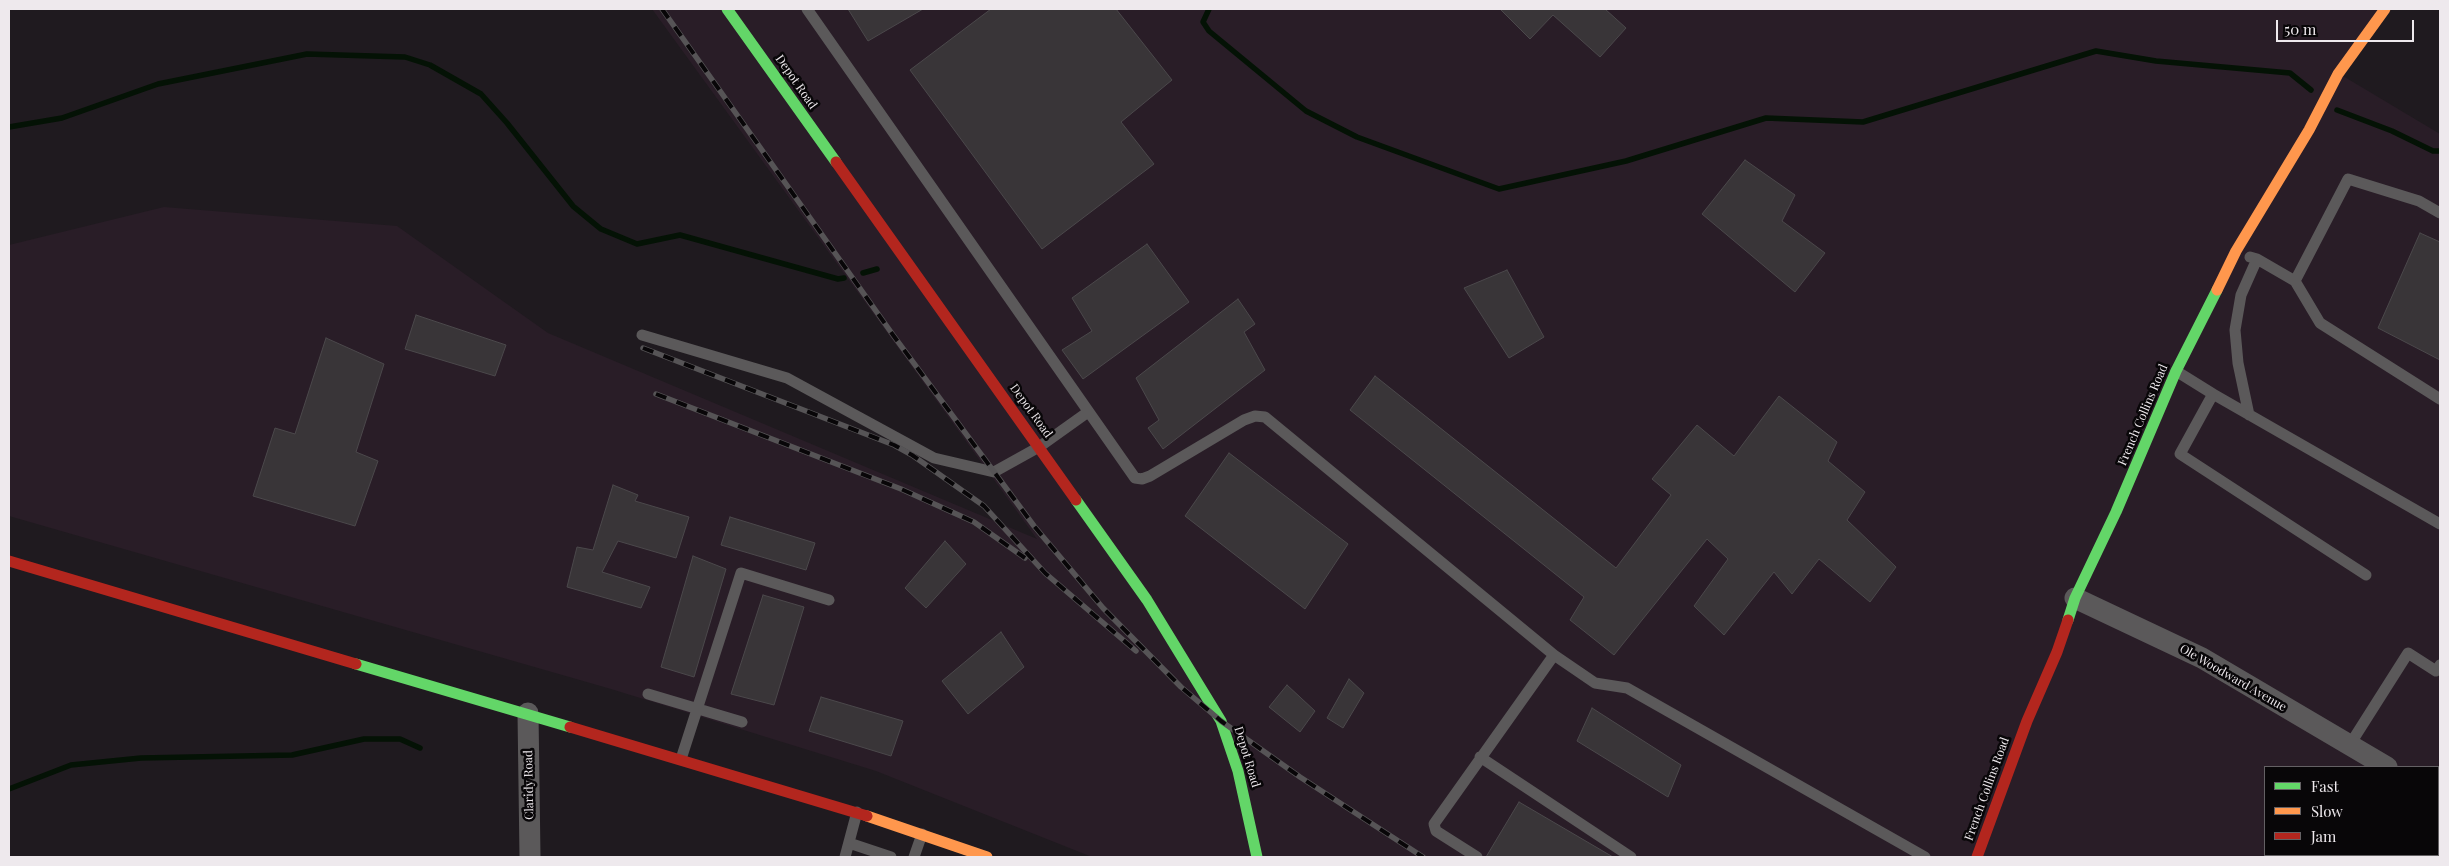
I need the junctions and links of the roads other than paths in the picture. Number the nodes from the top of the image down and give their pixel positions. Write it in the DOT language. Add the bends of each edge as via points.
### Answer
graph roads {
  1 [pos="727,9"];
  2 [pos="807,9"];
  3 [pos="2385,9"];
  4 [pos="2440,212"];
  5 [pos="2236,251"];
  6 [pos="2257,259"];
  7 [pos="2295,281"];
  8 [pos="642,335"];
  9 [pos="2176,371"];
  10 [pos="2213,394"];
  11 [pos="2440,399"];
  12 [pos="1088,412"];
  13 [pos="2249,415"];
  14 [pos="1039,447"];
  15 [pos="2440,524"];
  16 [pos="9,561"];
  17 [pos="2366,575"];
  18 [pos="2075,598"];
  19 [pos="829,600"];
  20 [pos="1554,655"];
  21 [pos="2439,670"];
  22 [pos="648,694"];
  23 [pos="697,709"];
  24 [pos="528,713"];
  25 [pos="742,722"];
  26 [pos="2349,746"];
  27 [pos="1480,757"];
  28 [pos="681,759"];
  29 [pos="2385,766"];
  30 [pos="857,812"];
  31 [pos="922,834"];
  32 [pos="849,843"];
  33 [pos="530,857"];
  34 [pos="845,857"];
  35 [pos="892,857"];
  36 [pos="914,857"];
  37 [pos="987,857"];
  38 [pos="1257,857"];
  39 [pos="1477,857"];
  40 [pos="1631,857"];
  41 [pos="1925,857"];
  42 [pos="1977,857"];
  1 -- 14 [label="street, Depot Road"];
  2 -- 12 [label="lane"];
  3 -- 5 [label="street, French Collins Road" via="2338,74 2309,130"];
  4 -- 7 [label="lane" via="2420,201 2348,179"];
  5 -- 6 [label="lane"];
  5 -- 9 [label="street, French Collins Road"];
  6 -- 7 [label="lane"];
  6 -- 13 [label="lane" via="2241,295 2235,330"];
  7 -- 11 [label="lane" via="2320,322"];
  8 -- 14 [label="lane" via="787,378 934,458 994,472"];
  9 -- 10 [label="lane"];
  9 -- 18 [label="street, French Collins Road"];
  10 -- 13 [label="lane"];
  10 -- 17 [label="lane" via="2180,454"];
  12 -- 14 [label="lane"];
  12 -- 20 [label="lane" via="1135,478 1142,479 1244,420 1266,417"];
  13 -- 15 [label="lane"];
  14 -- 38 [label="street, Depot Road" via="1147,600 1221,721 1238,771"];
  16 -- 24 [label="street"];
  18 -- 26 [label="street, Ole Woodward Avenue" via="2202,658"];
  18 -- 42 [label="street, French Collins Road"];
  19 -- 23 [label="lane" via="741,573"];
  20 -- 27 [label="lane"];
  20 -- 41 [label="lane" via="1595,683 1627,688"];
  21 -- 26 [label="lane" via="2408,653"];
  22 -- 23 [label="lane"];
  23 -- 25 [label="lane"];
  23 -- 28 [label="lane"];
  24 -- 28 [label="street"];
  24 -- 33 [label="street, Claridy Road"];
  26 -- 29 [label="street, Ole Woodward Avenue"];
  27 -- 39 [label="lane" via="1434,824 1436,831"];
  27 -- 40 [label="lane"];
  28 -- 30 [label="street"];
  30 -- 31 [label="street"];
  30 -- 32 [label="lane"];
  31 -- 36 [label="lane"];
  31 -- 37 [label="street"];
  32 -- 34 [label="lane"];
  32 -- 35 [label="lane"];
}
